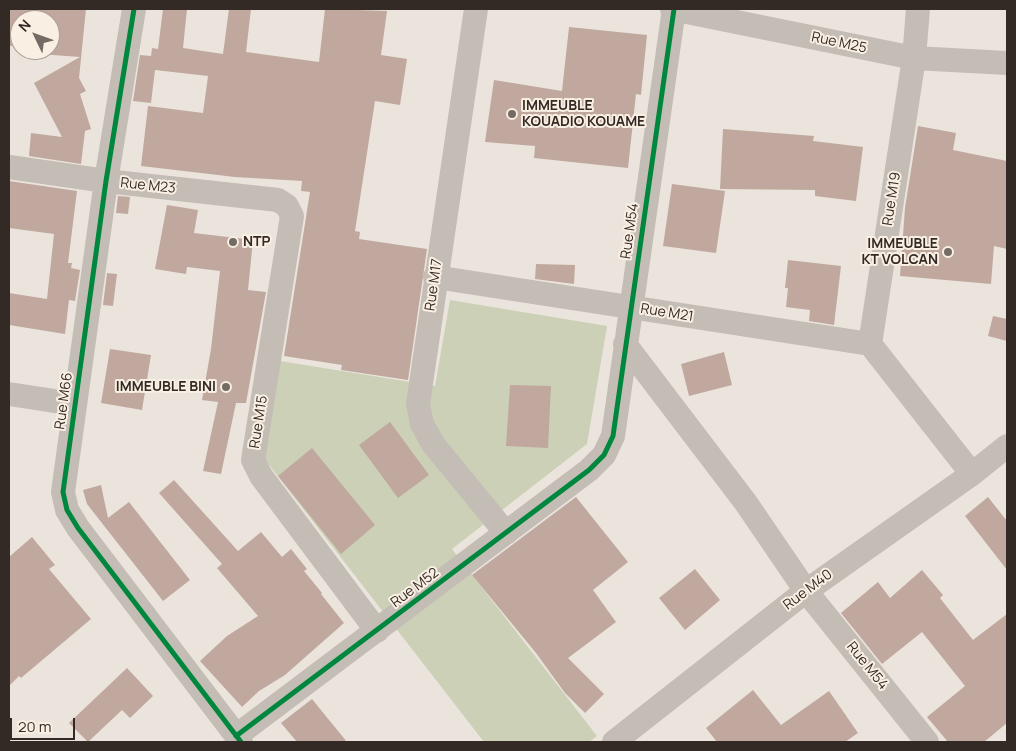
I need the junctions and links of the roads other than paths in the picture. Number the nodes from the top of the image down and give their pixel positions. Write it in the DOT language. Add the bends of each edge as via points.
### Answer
graph roads {
  1 [pos="134,9"];
  2 [pos="476,9"];
  3 [pos="673,9"];
  4 [pos="918,9"];
  5 [pos="914,58"];
  6 [pos="1007,63"];
  7 [pos="9,167"];
  8 [pos="106,181"];
  9 [pos="287,206"];
  10 [pos="435,277"];
  11 [pos="630,307"];
  12 [pos="625,344"];
  13 [pos="870,344"];
  14 [pos="9,394"];
  15 [pos="74,404"];
  16 [pos="1007,446"];
  17 [pos="604,455"];
  18 [pos="972,474"];
  19 [pos="506,533"];
  20 [pos="806,591"];
  21 [pos="377,631"];
  22 [pos="238,739"];
  23 [pos="614,742"];
  24 [pos="927,742"];
  1 -- 8 [label="street, Rue M66"];
  2 -- 10 [label="street, Rue M17"];
  3 -- 5 [label="street, Rue M25"];
  3 -- 11 [label="street, Rue M54"];
  4 -- 5 [label="street, Rue M19"];
  5 -- 6 [label="street, Rue M25"];
  5 -- 13 [label="street, Rue M19"];
  7 -- 8 [label="street, Rue M23"];
  8 -- 9 [label="street, Rue M23" via="278,200"];
  8 -- 15 [label="street, Rue M66"];
  9 -- 21 [label="street, Rue M15" via="292,216 253,460 261,476"];
  10 -- 11 [label="street, Rue M21"];
  10 -- 19 [label="street, Rue M17" via="418,404 422,424 433,444"];
  11 -- 12 [label="street, Rue M54"];
  11 -- 13 [label="street, Rue M21"];
  12 -- 17 [label="street, Rue M54" via="612,436"];
  12 -- 20 [label="street, Rue M54" via="746,503"];
  13 -- 18 [label="street"];
  14 -- 15 [label="street"];
  15 -- 22 [label="street, Rue M66" via="63,492 67,510"];
  16 -- 18 [label="street, Rue M40"];
  17 -- 19 [label="street, Rue M52"];
  18 -- 20 [label="street, Rue M40"];
  19 -- 21 [label="street, Rue M52"];
  20 -- 23 [label="street, Rue M40"];
  20 -- 24 [label="street, Rue M54"];
  21 -- 22 [label="street, Rue M52"];
}
